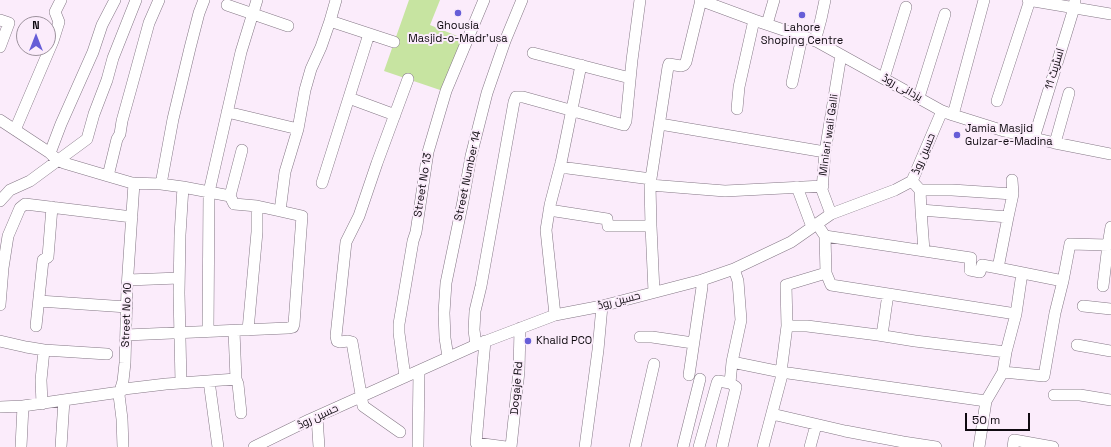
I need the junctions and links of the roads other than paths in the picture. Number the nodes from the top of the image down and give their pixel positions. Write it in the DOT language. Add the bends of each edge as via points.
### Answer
graph roads {
  1 [pos="61,0"];
  2 [pos="115,0"];
  3 [pos="136,0"];
  4 [pos="158,0"];
  5 [pos="204,0"];
  6 [pos="257,0"];
  7 [pos="336,0"];
  8 [pos="484,0"];
  9 [pos="522,0"];
  10 [pos="640,0"];
  11 [pos="700,0"];
  12 [pos="774,0"];
  13 [pos="824,0"];
  14 [pos="984,0"];
  15 [pos="1029,0"];
  16 [pos="720,4"];
  17 [pos="1074,4"];
  18 [pos="227,5"];
  19 [pos="906,7"];
  20 [pos="252,14"];
  21 [pos="945,14"];
  22 [pos="1111,14"];
  23 [pos="0,20"];
  24 [pos="754,20"];
  25 [pos="330,21"];
  26 [pos="767,24"];
  27 [pos="288,26"];
  28 [pos="369,34"];
  29 [pos="802,37"];
  30 [pos="815,41"];
  31 [pos="394,42"];
  32 [pos="0,47"];
  33 [pos="534,53"];
  34 [pos="841,55"];
  35 [pos="582,66"];
  36 [pos="630,78"];
  37 [pos="884,78"];
  38 [pos="408,79"];
  39 [pos="792,84"];
  40 [pos="1069,93"];
  41 [pos="919,97"];
  42 [pos="349,98"];
  43 [pos="998,101"];
  44 [pos="737,109"];
  45 [pos="942,110"];
  46 [pos="227,112"];
  47 [pos="572,112"];
  48 [pos="395,114"];
  49 [pos="953,115"];
  50 [pos="0,120"];
  51 [pos="660,124"];
  52 [pos="15,130"];
  53 [pos="298,130"];
  54 [pos="1034,138"];
  55 [pos="1054,143"];
  56 [pos="242,150"];
  57 [pos="825,152"];
  58 [pos="1111,154"];
  59 [pos="54,157"];
  60 [pos="560,167"];
  61 [pos="108,176"];
  62 [pos="1012,180"];
  63 [pos="912,181"];
  64 [pos="651,182"];
  65 [pos="134,183"];
  66 [pos="322,183"];
  67 [pos="0,184"];
  68 [pos="161,184"];
  69 [pos="823,186"];
  70 [pos="183,187"];
  71 [pos="797,187"];
  72 [pos="10,190"];
  73 [pos="920,190"];
  74 [pos="209,192"];
  75 [pos="1013,194"];
  76 [pos="230,196"];
  77 [pos="0,201"];
  78 [pos="256,206"];
  79 [pos="52,207"];
  80 [pos="550,210"];
  81 [pos="921,210"];
  82 [pos="280,212"];
  83 [pos="831,214"];
  84 [pos="132,217"];
  85 [pos="1008,217"];
  86 [pos="651,226"];
  87 [pos="814,226"];
  88 [pos="1111,227"];
  89 [pos="825,236"];
  90 [pos="1108,245"];
  91 [pos="924,251"];
  92 [pos="998,268"];
  93 [pos="734,269"];
  94 [pos="826,273"];
  95 [pos="1022,274"];
  96 [pos="179,278"];
  97 [pos="128,280"];
  98 [pos="702,280"];
  99 [pos="1062,281"];
  100 [pos="1103,286"];
  101 [pos="654,292"];
  102 [pos="888,294"];
  103 [pos="38,301"];
  104 [pos="0,304"];
  105 [pos="602,306"];
  106 [pos="1083,306"];
  107 [pos="127,307"];
  108 [pos="1111,310"];
  109 [pos="1016,314"];
  110 [pos="555,316"];
  111 [pos="36,326"];
  112 [pos="787,326"];
  113 [pos="520,328"];
  114 [pos="248,330"];
  115 [pos="234,331"];
  116 [pos="208,332"];
  117 [pos="181,333"];
  118 [pos="126,335"];
  119 [pos="882,335"];
  120 [pos="640,337"];
  121 [pos="0,341"];
  122 [pos="480,343"];
  123 [pos="693,343"];
  124 [pos="1077,345"];
  125 [pos="44,350"];
  126 [pos="1111,351"];
  127 [pos="1006,352"];
  128 [pos="107,354"];
  129 [pos="448,358"];
  130 [pos="732,362"];
  131 [pos="654,364"];
  132 [pos="419,371"];
  133 [pos="781,372"];
  134 [pos="1003,372"];
  135 [pos="689,375"];
  136 [pos="405,377"];
  137 [pos="236,379"];
  138 [pos="700,379"];
  139 [pos="209,381"];
  140 [pos="181,383"];
  141 [pos="730,383"];
  142 [pos="120,392"];
  143 [pos="1054,395"];
  144 [pos="361,397"];
  145 [pos="64,400"];
  146 [pos="1111,400"];
  147 [pos="986,401"];
  148 [pos="42,404"];
  149 [pos="23,406"];
  150 [pos="0,407"];
  151 [pos="241,413"];
  152 [pos="772,414"];
  153 [pos="317,417"];
  154 [pos="816,425"];
  155 [pos="400,432"];
  156 [pos="903,445"];
  157 [pos="1047,446"];
  158 [pos="21,447"];
  159 [pos="61,447"];
  160 [pos="123,447"];
  161 [pos="218,447"];
  162 [pos="254,447"];
  163 [pos="319,447"];
  164 [pos="418,447"];
  165 [pos="506,447"];
  166 [pos="511,447"];
  167 [pos="584,447"];
  168 [pos="635,447"];
  169 [pos="683,447"];
  170 [pos="700,447"];
  171 [pos="722,447"];
  172 [pos="763,447"];
  173 [pos="810,447"];
  174 [pos="936,447"];
  175 [pos="979,447"];
  176 [pos="1013,447"];
  1 -- 52 [label="street" via="55,12 59,22 53,41"];
  2 -- 59 [label="street" via="61,124"];
  3 -- 59 [label="street" via="113,58 87,139"];
  4 -- 61 [label="street" via="149,23"];
  5 -- 68 [label="street" via="173,119"];
  6 -- 20 [label="street"];
  7 -- 25 [label="street"];
  8 -- 136 [label="street, Street No 13" via="446,90 428,152 399,324"];
  9 -- 129 [label="street, Street Number 14" via="487,93 471,156 446,282 444,332"];
  10 -- 36 [label="street"];
  11 -- 16 [label="street, یزدانی روڈ"];
  11 -- 51 [label="street" via="686,62 680,66 669,64"];
  12 -- 26 [label="street"];
  13 -- 30 [label="street"];
  14 -- 49 [label="street"];
  15 -- 17 [label="street"];
  15 -- 43 [label="street"];
  16 -- 24 [label="street, یزدانی روڈ"];
  17 -- 22 [label="street"];
  17 -- 54 [label="street, اسٹریٹ 11"];
  18 -- 20 [label="street"];
  19 -- 37 [label="street"];
  20 -- 27 [label="street"];
  20 -- 46 [label="street"];
  21 -- 41 [label="street"];
  23 -- 32 [label="street" via="9,24"];
  24 -- 26 [label="street, یزدانی روڈ"];
  24 -- 44 [label="street" via="739,87"];
  25 -- 28 [label="street"];
  25 -- 53 [label="street" via="311,69"];
  26 -- 29 [label="street, یزدانی روڈ"];
  28 -- 31 [label="street"];
  28 -- 42 [label="street"];
  29 -- 30 [label="street, یزدانی روڈ"];
  29 -- 39 [label="street"];
  30 -- 34 [label="street, یزدانی روڈ"];
  33 -- 35 [label="street"];
  34 -- 37 [label="street, یزدانی روڈ"];
  34 -- 57 [label="street, Miniari wali Galli"];
  35 -- 36 [label="street"];
  35 -- 47 [label="street"];
  36 -- 47 [label="street" via="624,126"];
  37 -- 41 [label="street, یزدانی روڈ"];
  38 -- 48 [label="street"];
  40 -- 55 [label="street"];
  41 -- 45 [label="street, یزدانی روڈ"];
  42 -- 48 [label="street"];
  42 -- 66 [label="street"];
  45 -- 49 [label="street, یزدانی روڈ"];
  45 -- 63 [label="street, حسین روڈ"];
  46 -- 53 [label="street"];
  46 -- 74 [label="street"];
  47 -- 60 [label="street"];
  47 -- 122 [label="street" via="523,97 516,97 514,102 475,311 474,330"];
  48 -- 144 [label="street" via="359,216 346,242 336,336 340,342 352,342"];
  49 -- 54 [label="street, یزدانی روڈ"];
  50 -- 52 [label="street"];
  51 -- 57 [label="street"];
  51 -- 64 [label="street"];
  52 -- 59 [label="street"];
  53 -- 82 [label="street" via="285,172"];
  54 -- 55 [label="street, یزدانی روڈ"];
  55 -- 58 [label="street, یزدانی روڈ"];
  56 -- 76 [label="street"];
  57 -- 69 [label="street, Miniari wali Galli"];
  59 -- 61 [label="street" via="64,163"];
  59 -- 72 [label="street" via="30,181"];
  60 -- 64 [label="street"];
  60 -- 80 [label="street"];
  61 -- 65 [label="street"];
  62 -- 75 [label="street"];
  63 -- 73 [label="street"];
  63 -- 83 [label="street, حسین روڈ"];
  64 -- 71 [label="street" via="725,191"];
  64 -- 86 [label="street"];
  65 -- 68 [label="street"];
  65 -- 84 [label="street, Street No 10"];
  67 -- 72 [label="street"];
  68 -- 70 [label="street"];
  69 -- 71 [label="street"];
  69 -- 83 [label="street, Miniari wali Galli" via="822,190"];
  70 -- 74 [label="street"];
  70 -- 96 [label="street"];
  71 -- 87 [label="street"];
  72 -- 77 [label="street"];
  73 -- 75 [label="street"];
  73 -- 81 [label="street"];
  74 -- 76 [label="street"];
  74 -- 116 [label="street"];
  75 -- 85 [label="street"];
  76 -- 78 [label="street" via="234,204"];
  78 -- 82 [label="street"];
  78 -- 114 [label="street" via="257,232"];
  79 -- 84 [label="street"];
  79 -- 103 [label="street" via="48,257 43,260"];
  79 -- 104 [label="street" via="25,204 20,208 8,236"];
  80 -- 86 [label="street" via="607,218 610,226"];
  80 -- 110 [label="street" via="546,230"];
  81 -- 85 [label="street"];
  81 -- 91 [label="street"];
  82 -- 114 [label="street" via="302,216 294,324 288,328"];
  83 -- 87 [label="street, حسین روڈ"];
  84 -- 97 [label="street, Street No 10"];
  85 -- 92 [label="street"];
  86 -- 101 [label="street"];
  87 -- 89 [label="street"];
  87 -- 93 [label="street, حسین روڈ" via="791,242"];
  88 -- 90 [label="street"];
  89 -- 91 [label="street"];
  89 -- 94 [label="street"];
  90 -- 99 [label="street" via="1070,244"];
  90 -- 100 [label="street"];
  91 -- 92 [label="street" via="972,258 970,270 980,272 982,265"];
  92 -- 95 [label="street"];
  93 -- 98 [label="street, حسین روڈ"];
  93 -- 130 [label="street" via="738,281 740,320"];
  94 -- 102 [label="street" via="831,285"];
  94 -- 112 [label="street" via="786,285"];
  95 -- 99 [label="street"];
  95 -- 109 [label="street"];
  96 -- 97 [label="street"];
  96 -- 117 [label="street"];
  97 -- 107 [label="street, Street No 10"];
  98 -- 101 [label="street, حسین روڈ"];
  98 -- 123 [label="street"];
  99 -- 134 [label="street" via="1044,376"];
  101 -- 105 [label="street, حسین روڈ"];
  102 -- 109 [label="street"];
  102 -- 119 [label="street"];
  103 -- 107 [label="street"];
  103 -- 111 [label="street"];
  105 -- 110 [label="street, حسین روڈ"];
  105 -- 167 [label="street"];
  106 -- 108 [label="street"];
  107 -- 118 [label="street, Street No 10"];
  109 -- 127 [label="street"];
  110 -- 113 [label="street, حسین روڈ"];
  112 -- 119 [label="street"];
  112 -- 133 [label="street"];
  113 -- 122 [label="street, حسین روڈ"];
  113 -- 166 [label="street, Dogaje Rd" via="519,371"];
  114 -- 115 [label="street"];
  115 -- 116 [label="street"];
  115 -- 137 [label="street"];
  116 -- 117 [label="street"];
  117 -- 118 [label="street"];
  117 -- 140 [label="street"];
  118 -- 142 [label="street, Street No 10"];
  119 -- 127 [label="street"];
  120 -- 123 [label="street"];
  121 -- 125 [label="street"];
  122 -- 129 [label="street, حسین روڈ"];
  122 -- 165 [label="street" via="476,442"];
  123 -- 135 [label="street"];
  124 -- 126 [label="street"];
  125 -- 128 [label="street"];
  125 -- 148 [label="street"];
  127 -- 134 [label="street"];
  129 -- 132 [label="street, حسین روڈ"];
  130 -- 133 [label="street"];
  130 -- 141 [label="street"];
  131 -- 168 [label="street"];
  132 -- 136 [label="street, حسین روڈ"];
  132 -- 164 [label="street"];
  133 -- 147 [label="street"];
  133 -- 152 [label="street"];
  134 -- 147 [label="street"];
  136 -- 144 [label="street, حسین روڈ"];
  137 -- 139 [label="street"];
  137 -- 151 [label="street"];
  138 -- 169 [label="street"];
  139 -- 140 [label="street"];
  139 -- 161 [label="street"];
  140 -- 142 [label="street" via="124,389"];
  141 -- 170 [label="street" via="716,383"];
  141 -- 171 [label="street" via="736,387"];
  142 -- 145 [label="street"];
  142 -- 160 [label="street, Street No 10"];
  143 -- 146 [label="street" via="1080,395"];
  144 -- 153 [label="street, حسین روڈ"];
  144 -- 155 [label="street" via="364,408"];
  145 -- 148 [label="street"];
  145 -- 159 [label="street"];
  147 -- 175 [label="street"];
  148 -- 149 [label="street"];
  149 -- 150 [label="street"];
  149 -- 158 [label="street"];
  152 -- 154 [label="street"];
  152 -- 172 [label="street"];
  153 -- 162 [label="street, حسین روڈ"];
  153 -- 163 [label="street"];
  154 -- 156 [label="street"];
  154 -- 173 [label="street"];
  156 -- 174 [label="street"];
  157 -- 176 [label="street" via="1014,440"];
}
